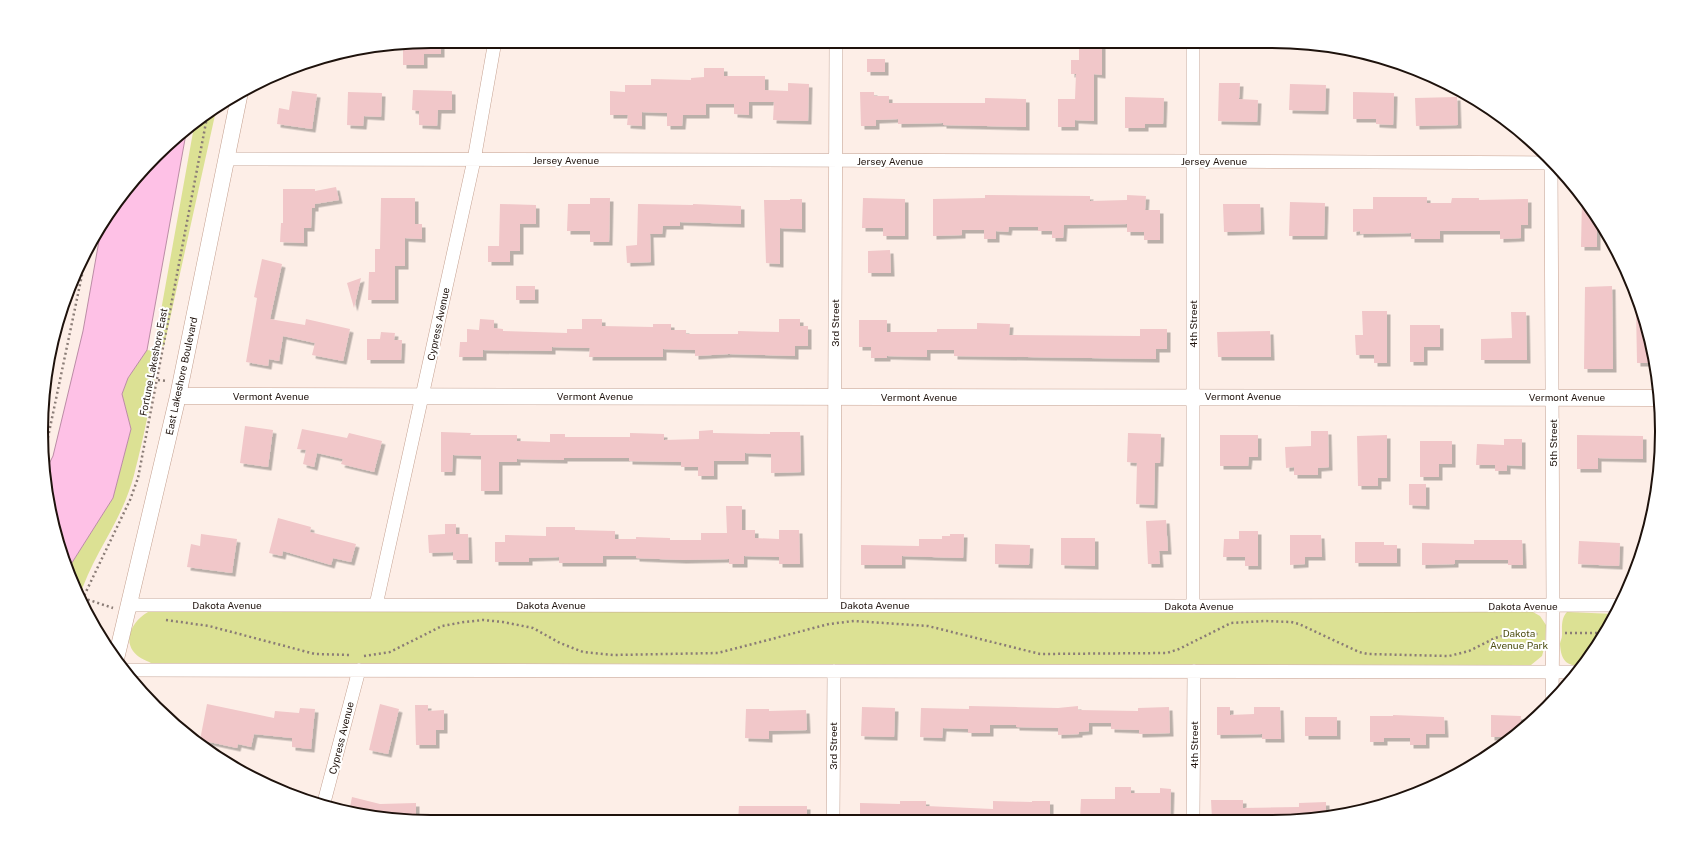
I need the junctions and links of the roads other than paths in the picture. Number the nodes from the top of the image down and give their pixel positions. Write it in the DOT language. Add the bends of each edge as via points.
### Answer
graph roads {
  1 [pos="494,48"];
  2 [pos="836,48"];
  3 [pos="1193,48"];
  4 [pos="238,100"];
  5 [pos="227,160"];
  6 [pos="474,160"];
  7 [pos="836,160"];
  8 [pos="1193,161"];
  9 [pos="1545,162"];
  10 [pos="1552,170"];
  11 [pos="422,395"];
  12 [pos="178,396"];
  13 [pos="1192,396"];
  14 [pos="835,397"];
  15 [pos="1553,397"];
  16 [pos="1653,398"];
  17 [pos="376,605"];
  18 [pos="834,605"];
  19 [pos="1613,605"];
  20 [pos="1193,606"];
  21 [pos="1553,606"];
  22 [pos="127,609"];
  23 [pos="118,652"];
  24 [pos="131,670"];
  25 [pos="359,670"];
  26 [pos="834,671"];
  27 [pos="1194,671"];
  28 [pos="1552,672"];
  29 [pos="1570,672"];
  30 [pos="1552,693"];
  31 [pos="325,800"];
  32 [pos="833,815"];
  33 [pos="1193,815"];
  1 -- 6 [label="street, Cypress Avenue"];
  2 -- 7 [label="street, 3rd Street"];
  3 -- 8 [label="street, 4th Street"];
  4 -- 5 [label="street, East Lakeshore Boulevard"];
  5 -- 6 [label="street, Jersey Avenue"];
  5 -- 12 [label="street, East Lakeshore Boulevard"];
  6 -- 7 [label="street, Jersey Avenue"];
  6 -- 11 [label="street, Cypress Avenue"];
  7 -- 8 [label="street, Jersey Avenue"];
  7 -- 14 [label="street, 3rd Street"];
  8 -- 9 [label="street, Jersey Avenue"];
  8 -- 13 [label="street, 4th Street"];
  10 -- 15 [label="street, 5th Street"];
  11 -- 12 [label="street, Vermont Avenue"];
  11 -- 14 [label="street, Vermont Avenue"];
  11 -- 17 [label="street, Cypress Avenue"];
  12 -- 22 [label="street, East Lakeshore Boulevard"];
  13 -- 14 [label="street, Vermont Avenue"];
  13 -- 15 [label="street, Vermont Avenue"];
  13 -- 20 [label="street, 4th Street"];
  14 -- 18 [label="street, 3rd Street"];
  15 -- 16 [label="street, Vermont Avenue"];
  15 -- 21 [label="street, 5th Street"];
  17 -- 18 [label="street, Dakota Avenue"];
  17 -- 22 [label="street, Dakota Avenue"];
  18 -- 20 [label="street, Dakota Avenue"];
  19 -- 21 [label="street, Dakota Avenue"];
  20 -- 21 [label="street, Dakota Avenue"];
  21 -- 28 [label="street, 5th Street"];
  22 -- 23 [label="street, East Lakeshore Boulevard"];
  24 -- 25 [label="street"];
  25 -- 26 [label="street"];
  25 -- 31 [label="street, Cypress Avenue"];
  26 -- 27 [label="street"];
  26 -- 32 [label="street, 3rd Street"];
  27 -- 28 [label="street"];
  27 -- 33 [label="street, 4th Street"];
  28 -- 29 [label="street"];
  28 -- 30 [label="street, 5th Street"];
}
